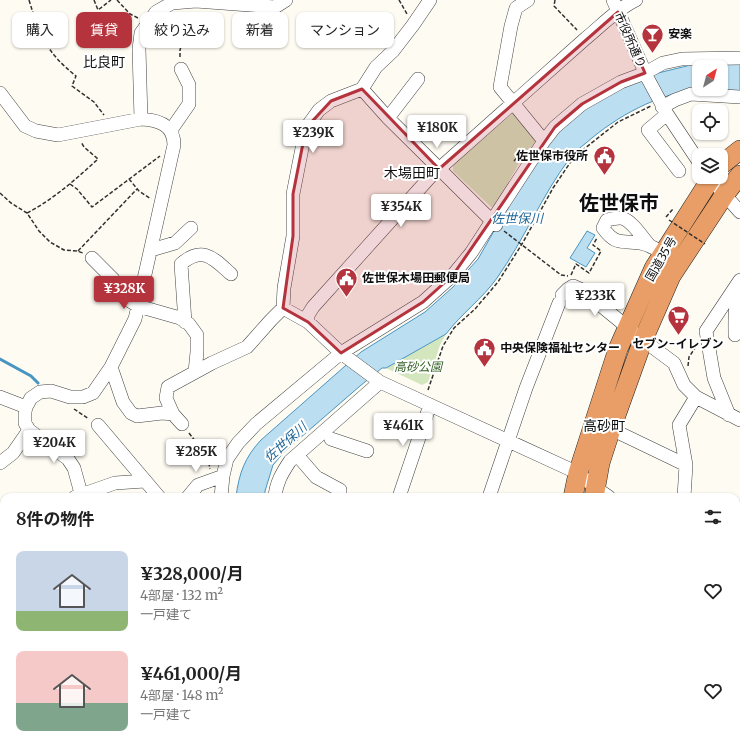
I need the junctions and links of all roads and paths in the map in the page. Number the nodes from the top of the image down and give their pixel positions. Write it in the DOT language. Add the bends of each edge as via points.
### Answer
graph roads {
  1 [pos="29,0"];
  2 [pos="94,0"];
  3 [pos="110,0"];
  4 [pos="117,0"];
  5 [pos="286,0"];
  6 [pos="399,0"];
  7 [pos="430,0"];
  8 [pos="528,0"];
  9 [pos="554,0"];
  10 [pos="636,0"];
  11 [pos="202,1"];
  12 [pos="616,6"];
  13 [pos="156,12"];
  14 [pos="140,20"];
  15 [pos="411,21"];
  16 [pos="585,39"];
  17 [pos="140,41"];
  18 [pos="740,58"];
  19 [pos="181,69"];
  20 [pos="646,76"];
  21 [pos="418,79"];
  22 [pos="362,89"];
  23 [pos="0,93"];
  24 [pos="740,97"];
  25 [pos="513,103"];
  26 [pos="660,107"];
  27 [pos="388,118"];
  28 [pos="141,119"];
  29 [pos="111,125"];
  30 [pos="171,130"];
  31 [pos="75,131"];
  32 [pos="544,141"];
  33 [pos="174,145"];
  34 [pos="740,150"];
  35 [pos="692,152"];
  36 [pos="728,161"];
  37 [pos="439,169"];
  38 [pos="679,171"];
  39 [pos="740,175"];
  40 [pos="128,179"];
  41 [pos="70,184"];
  42 [pos="705,184"];
  43 [pos="720,184"];
  44 [pos="137,189"];
  45 [pos="0,193"];
  46 [pos="733,204"];
  47 [pos="161,205"];
  48 [pos="27,213"];
  49 [pos="494,223"];
  50 [pos="675,223"];
  51 [pos="191,228"];
  52 [pos="603,228"];
  53 [pos="702,240"];
  54 [pos="522,244"];
  55 [pos="151,250"];
  56 [pos="658,250"];
  57 [pos="78,251"];
  58 [pos="92,258"];
  59 [pos="231,274"];
  60 [pos="740,280"];
  61 [pos="740,292"];
  62 [pos="138,306"];
  63 [pos="283,308"];
  64 [pos="186,322"];
  65 [pos="308,322"];
  66 [pos="627,327"];
  67 [pos="735,335"];
  68 [pos="644,340"];
  69 [pos="701,348"];
  70 [pos="345,356"];
  71 [pos="111,367"];
  72 [pos="195,372"];
  73 [pos="376,380"];
  74 [pos="684,385"];
  75 [pos="428,390"];
  76 [pos="0,397"];
  77 [pos="74,397"];
  78 [pos="696,397"];
  79 [pos="430,405"];
  80 [pos="26,407"];
  81 [pos="173,414"];
  82 [pos="735,418"];
  83 [pos="182,424"];
  84 [pos="98,425"];
  85 [pos="611,429"];
  86 [pos="29,430"];
  87 [pos="331,439"];
  88 [pos="508,440"];
  89 [pos="367,451"];
  90 [pos="297,455"];
  91 [pos="0,464"];
  92 [pos="686,465"];
  93 [pos="578,473"];
  94 [pos="217,475"];
  95 [pos="146,481"];
  96 [pos="79,493"];
  97 [pos="88,493"];
  98 [pos="156,493"];
  99 [pos="191,493"];
  100 [pos="220,493"];
  101 [pos="276,493"];
  102 [pos="340,493"];
  103 [pos="400,493"];
  104 [pos="490,493"];
  105 [pos="574,493"];
  106 [pos="599,493"];
  107 [pos="600,493"];
  108 [pos="684,493"];
  1 -- 29 [label="path" via="36,26 48,48 60,64 76,76 72,86 101,110"];
  2 -- 3 [label="path" via="98,10"];
  4 -- 14 [label="path" via="130,14"];
  5 -- 11 [label="street" via="275,7"];
  6 -- 15 [label="path"];
  7 -- 15 [label="street"];
  8 -- 25 [label="street" via="516,8 510,26 501,78 500,87"];
  9 -- 16 [label="path" via="554,6"];
  10 -- 12 [label="street"];
  11 -- 13 [label="street" via="172,3"];
  11 -- 19 [label="path" via="190,14 180,50"];
  12 -- 16 [label="street"];
  12 -- 20 [label="street, 市役所通り"];
  15 -- 22 [label="street" via="393,51 376,66"];
  16 -- 25 [label="street"];
  17 -- 28 [label="street"];
  18 -- 20 [label="street" via="682,59 662,63"];
  19 -- 30 [label="street" via="189,85 189,104"];
  20 -- 26 [label="street, 市役所通り"];
  20 -- 32 [label="street" via="621,82 582,104 555,127"];
  21 -- 27 [label="street"];
  22 -- 27 [label="street"];
  22 -- 63 [label="street" via="331,101 306,128 293,194 294,236 284,288"];
  23 -- 31 [label="street" via="25,126 58,135"];
  24 -- 26 [label="street" via="692,94"];
  25 -- 32 [label="street"];
  25 -- 37 [label="street"];
  26 -- 35 [label="street"];
  26 -- 38 [label="street" via="648,130"];
  26 -- 54 [label="path" via="618,122 574,157 553,188"];
  27 -- 37 [label="street"];
  28 -- 29 [label="street"];
  28 -- 30 [label="street" via="152,119"];
  29 -- 31 [label="street"];
  30 -- 33 [label="street"];
  31 -- 41 [label="path" via="84,147 98,159"];
  32 -- 49 [label="street"];
  33 -- 40 [label="path"];
  33 -- 47 [label="street"];
  34 -- 36 [label="highway"];
  37 -- 49 [label="street"];
  37 -- 65 [label="street" via="313,307 308,315"];
  39 -- 46 [label="highway, 国道35号"];
  40 -- 41 [label="path" via="92,207"];
  40 -- 44 [label="path"];
  41 -- 48 [label="path" via="44,204"];
  42 -- 50 [label="highway, 国道35号"];
  43 -- 46 [label="street"];
  44 -- 47 [label="path"];
  44 -- 57 [label="path"];
  45 -- 48 [label="path"];
  46 -- 53 [label="highway, 国道35号"];
  47 -- 55 [label="street"];
  48 -- 57 [label="path" via="50,242 64,250"];
  49 -- 54 [label="path"];
  49 -- 70 [label="street" via="453,275 423,302"];
  50 -- 53 [label="path, bridge"];
  50 -- 56 [label="highway, 国道35号"];
  51 -- 55 [label="street" via="175,243"];
  52 -- 54 [label="path" via="593,245 601,252 589,272 576,264 570,276 561,275"];
  52 -- 56 [label="street" via="609,237 620,242 641,243"];
  52 -- 56 [label="street" via="607,220 621,218 631,222 642,238"];
  53 -- 68 [label="highway, 国道35号" via="671,276"];
  54 -- 75 [label="path" via="498,282 475,309 454,328 443,346"];
  55 -- 62 [label="street"];
  56 -- 66 [label="highway, 国道35号" via="654,268"];
  57 -- 58 [label="path"];
  58 -- 62 [label="street" via="113,279 125,298"];
  59 -- 64 [label="street" via="208,255 191,256 181,264"];
  60 -- 82 [label="street" via="706,331 714,378"];
  61 -- 67 [label="street" via="734,318"];
  62 -- 64 [label="street"];
  62 -- 71 [label="street" via="135,319"];
  63 -- 65 [label="street"];
  63 -- 72 [label="street" via="247,347"];
  64 -- 72 [label="street" via="197,335"];
  65 -- 70 [label="street"];
  66 -- 68 [label="street"];
  66 -- 88 [label="street" via="582,290 573,286 568,289 560,299"];
  66 -- 93 [label="highway, 国道35号"];
  68 -- 74 [label="street" via="674,362"];
  68 -- 85 [label="highway, 国道35号"];
  69 -- 74 [label="path" via="699,342 689,357"];
  70 -- 73 [label="street"];
  70 -- 94 [label="street" via="256,424 238,443"];
  71 -- 77 [label="street" via="93,393"];
  71 -- 81 [label="street" via="123,402 131,413 136,416"];
  72 -- 81 [label="street" via="168,387 166,398"];
  73 -- 79 [label="street"];
  73 -- 90 [label="street"];
  74 -- 78 [label="street"];
  76 -- 80 [label="street"];
  77 -- 80 [label="street" via="51,391 40,392 31,398"];
  77 -- 84 [label="path" via="74,409"];
  78 -- 82 [label="street"];
  78 -- 92 [label="street" via="679,425"];
  79 -- 88 [label="street"];
  79 -- 103 [label="street"];
  80 -- 86 [label="street" via="26,423"];
  81 -- 83 [label="street"];
  83 -- 94 [label="path" via="208,458"];
  84 -- 95 [label="street"];
  85 -- 92 [label="street"];
  85 -- 107 [label="highway, 国道35号" via="600,463"];
  86 -- 91 [label="street" via="13,453"];
  86 -- 96 [label="street" via="68,459 74,468"];
  87 -- 89 [label="street"];
  88 -- 93 [label="street"];
  88 -- 104 [label="street"];
  90 -- 101 [label="street" via="280,476"];
  90 -- 102 [label="street" via="316,477 340,490"];
  92 -- 108 [label="street"];
  93 -- 105 [label="highway, 国道35号"];
  93 -- 106 [label="street"];
  94 -- 99 [label="street" via="198,485"];
  94 -- 100 [label="street"];
  95 -- 97 [label="street" via="115,483"];
  95 -- 98 [label="street"];
}
